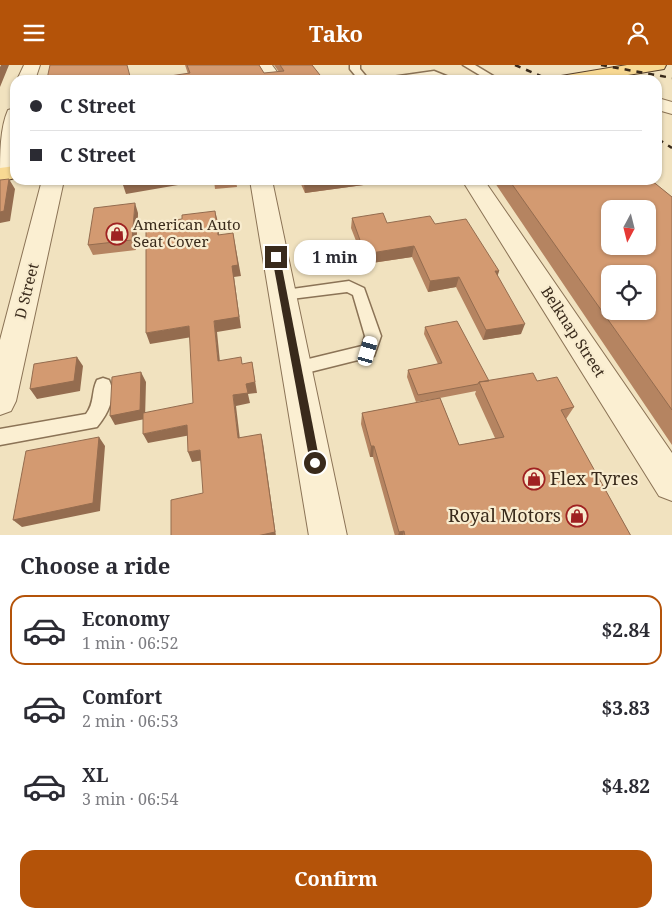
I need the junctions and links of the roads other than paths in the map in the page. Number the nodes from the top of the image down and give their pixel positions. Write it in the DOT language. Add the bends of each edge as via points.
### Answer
graph roads {
  1 [pos="468,65"];
  2 [pos="658,65"];
  3 [pos="486,75"];
  4 [pos="605,75"];
  5 [pos="9,124"];
  6 [pos="0,169"];
  7 [pos="52,185"];
  8 [pos="262,185"];
  9 [pos="476,185"];
  10 [pos="283,295"];
  11 [pos="298,368"];
  12 [pos="103,385"];
  13 [pos="0,401"];
  14 [pos="0,437"];
  15 [pos="672,484"];
  16 [pos="328,535"];
  1 -- 3 [label="lane"];
  2 -- 4 [label="main road"];
  5 -- 6 [label="street"];
  7 -- 13 [label="street, D Street"];
  8 -- 10 [label="street"];
  9 -- 15 [label="street, Belknap Street"];
  10 -- 11 [label="street"];
  10 -- 11 [label="lane" via="349,286 359,291 373,336 368,351"];
  11 -- 16 [label="street"];
  12 -- 14 [label="lane" via="101,409 91,421"];
}
